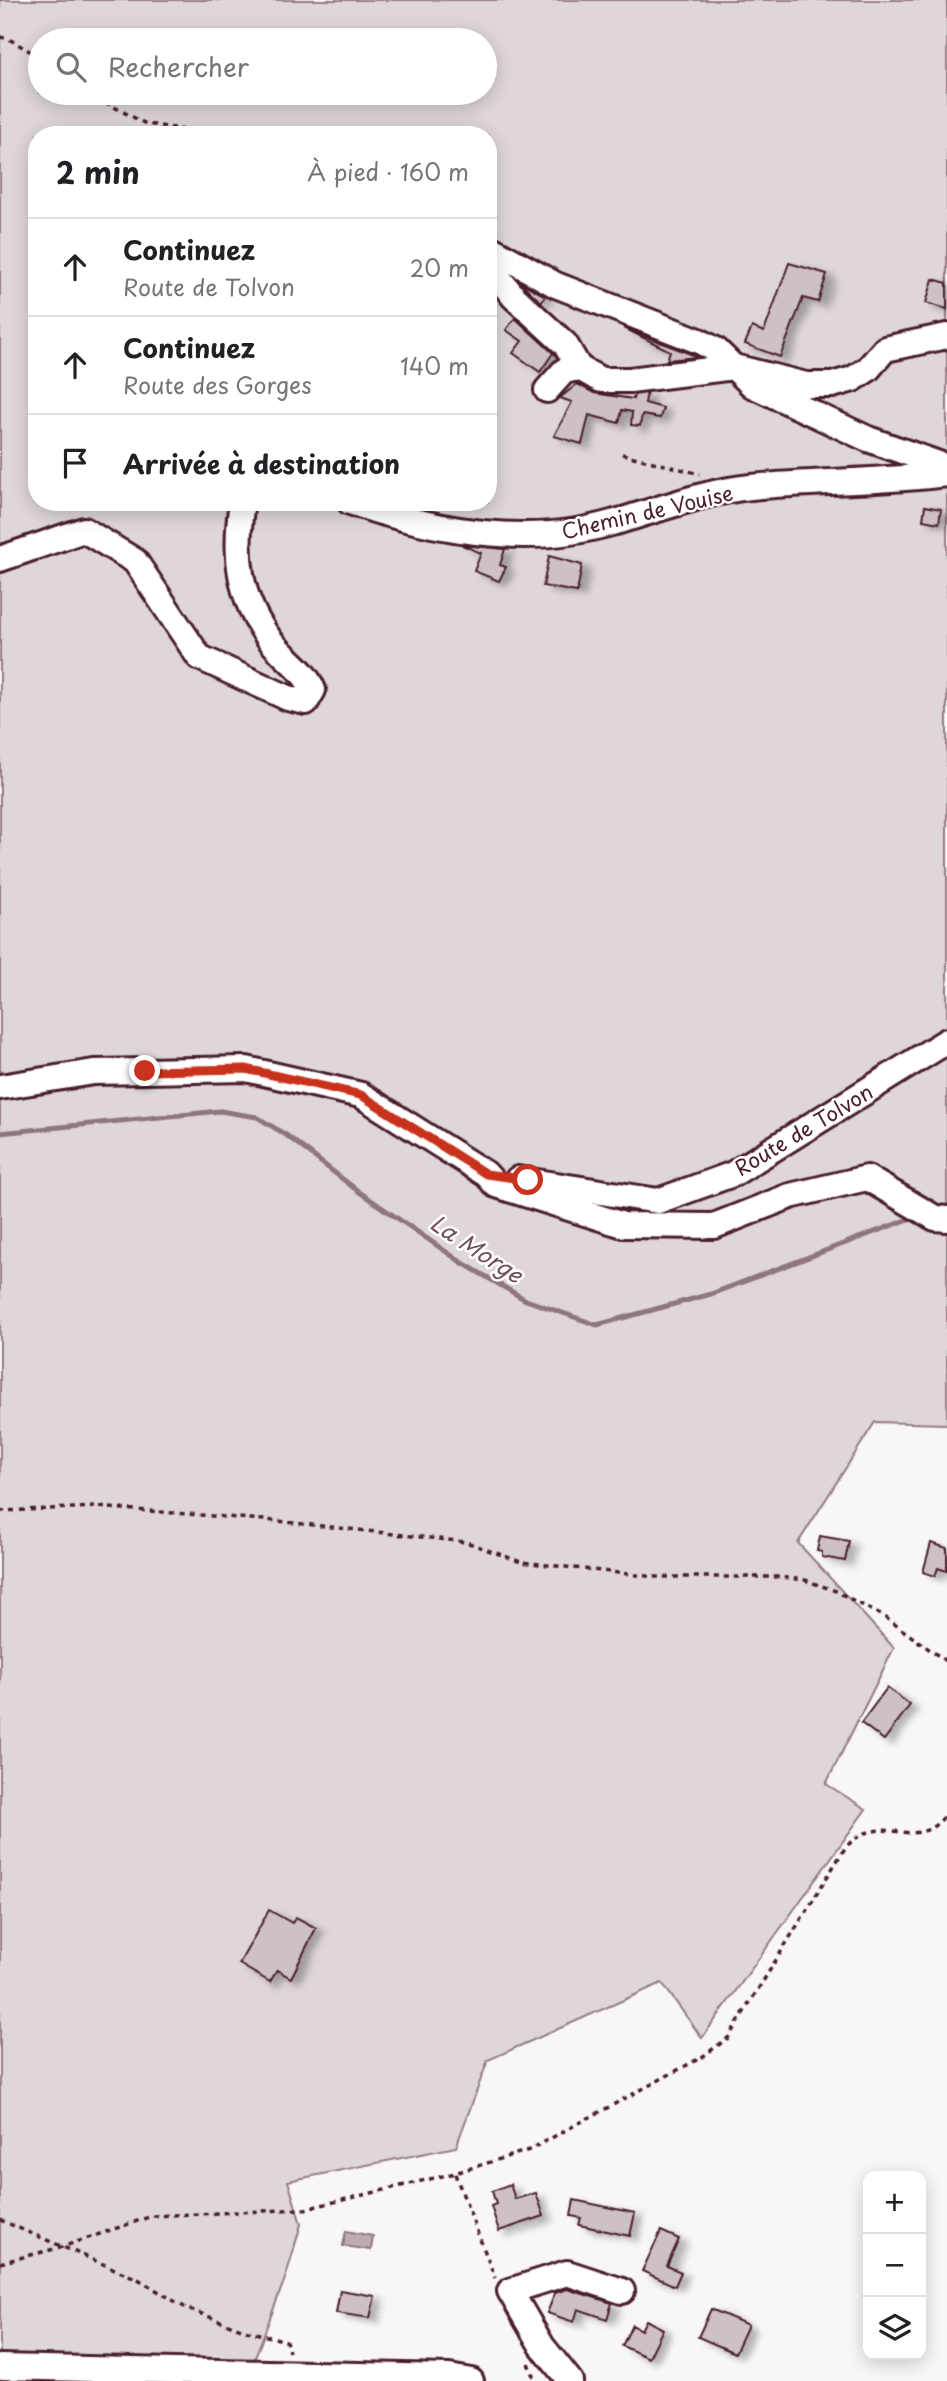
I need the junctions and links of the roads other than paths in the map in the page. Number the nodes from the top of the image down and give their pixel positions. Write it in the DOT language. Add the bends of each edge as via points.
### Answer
graph roads {
  1 [pos="497,252"];
  2 [pos="497,276"];
  3 [pos="947,336"];
  4 [pos="734,367"];
  5 [pos="579,368"];
  6 [pos="547,390"];
  7 [pos="947,467"];
  8 [pos="947,474"];
  9 [pos="240,511"];
  10 [pos="382,511"];
  11 [pos="0,559"];
  12 [pos="947,1041"];
  13 [pos="0,1087"];
  14 [pos="486,1174"];
  15 [pos="941,1219"];
  16 [pos="622,2291"];
  17 [pos="0,2367"];
  18 [pos="471,2381"];
  19 [pos="570,2381"];
  1 -- 4 [label="street" via="568,290 699,341"];
  2 -- 5 [label="street" via="565,344"];
  3 -- 4 [label="street" via="885,349 868,369 832,385 806,386"];
  4 -- 5 [label="street" via="630,380 601,380"];
  4 -- 7 [label="street" via="752,385 867,439"];
  5 -- 6 [label="street" via="564,371"];
  8 -- 10 [label="street, Chemin de Vouise" via="749,487 571,532 537,535 482,531"];
  9 -- 11 [label="street" via="239,572 270,640 309,681 313,690 306,702 199,657 135,561 85,530"];
  12 -- 14 [label="street, Route de Tolvon" via="733,1174 657,1201"];
  13 -- 14 [label="street" via="94,1072 246,1069 361,1095"];
  14 -- 15 [label="street" via="496,1185 623,1224 713,1226 790,1196 867,1178"];
  16 -- 19 [label="street" via="567,2273 510,2291 542,2346"];
  17 -- 18 [label="street"];
}
